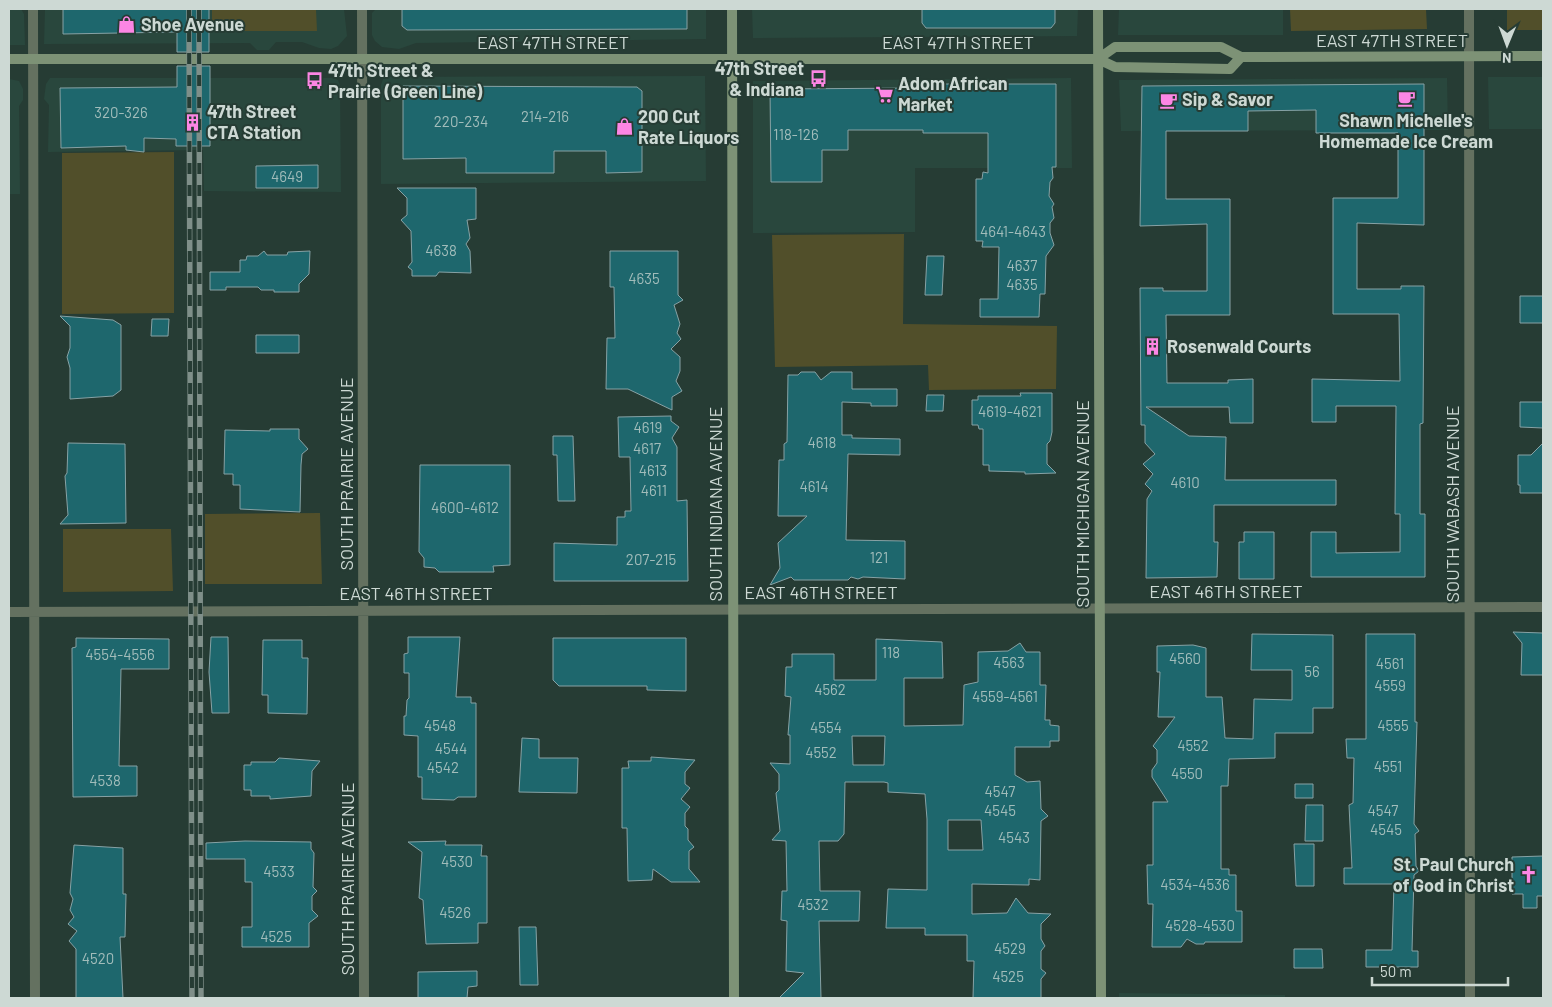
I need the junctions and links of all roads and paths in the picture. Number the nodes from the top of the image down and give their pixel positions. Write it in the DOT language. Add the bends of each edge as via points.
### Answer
graph roads {
  1 [pos="33,9"];
  2 [pos="362,9"];
  3 [pos="732,9"];
  4 [pos="1098,9"];
  5 [pos="1468,9"];
  6 [pos="1543,56"];
  7 [pos="1241,57"];
  8 [pos="1468,58"];
  9 [pos="732,59"];
  10 [pos="1098,59"];
  11 [pos="9,60"];
  12 [pos="33,60"];
  13 [pos="362,60"];
  14 [pos="1469,607"];
  15 [pos="1543,607"];
  16 [pos="1100,608"];
  17 [pos="363,610"];
  18 [pos="733,610"];
  19 [pos="34,611"];
  20 [pos="9,612"];
  21 [pos="35,998"];
  22 [pos="364,998"];
  23 [pos="734,998"];
  24 [pos="1101,998"];
  25 [pos="1470,998"];
  1 -- 12 [label="street"];
  2 -- 13 [label="street, SOUTH PRAIRIE AVENUE"];
  3 -- 9 [label="street, SOUTH INDIANA AVENUE"];
  4 -- 10 [label="street, SOUTH MICHIGAN AVENUE"];
  5 -- 8 [label="street, SOUTH WABASH AVENUE"];
  6 -- 8 [label="street, EAST 47TH STREET"];
  7 -- 8 [label="street, EAST 47TH STREET"];
  7 -- 10 [label="street, EAST 47TH STREET" via="1221,48 1115,47"];
  7 -- 10 [label="street, EAST 47TH STREET" via="1230,69 1115,68"];
  8 -- 14 [label="street, SOUTH WABASH AVENUE"];
  9 -- 10 [label="street, EAST 47TH STREET"];
  9 -- 13 [label="street, EAST 47TH STREET"];
  9 -- 18 [label="street, SOUTH INDIANA AVENUE"];
  10 -- 16 [label="street, SOUTH MICHIGAN AVENUE"];
  11 -- 12 [label="street, EAST 47TH STREET"];
  12 -- 13 [label="street, EAST 47TH STREET"];
  12 -- 19 [label="street"];
  13 -- 17 [label="street, SOUTH PRAIRIE AVENUE"];
  14 -- 15 [label="street, EAST 46TH STREET"];
  14 -- 16 [label="street, EAST 46TH STREET"];
  14 -- 25 [label="street, SOUTH WABASH AVENUE"];
  16 -- 18 [label="street, EAST 46TH STREET"];
  16 -- 24 [label="street, SOUTH MICHIGAN AVENUE"];
  17 -- 18 [label="street, EAST 46TH STREET"];
  17 -- 19 [label="street, EAST 46TH STREET"];
  17 -- 22 [label="street, SOUTH PRAIRIE AVENUE"];
  18 -- 23 [label="street, SOUTH INDIANA AVENUE"];
  19 -- 20 [label="street, EAST 46TH STREET"];
  19 -- 21 [label="street"];
}
